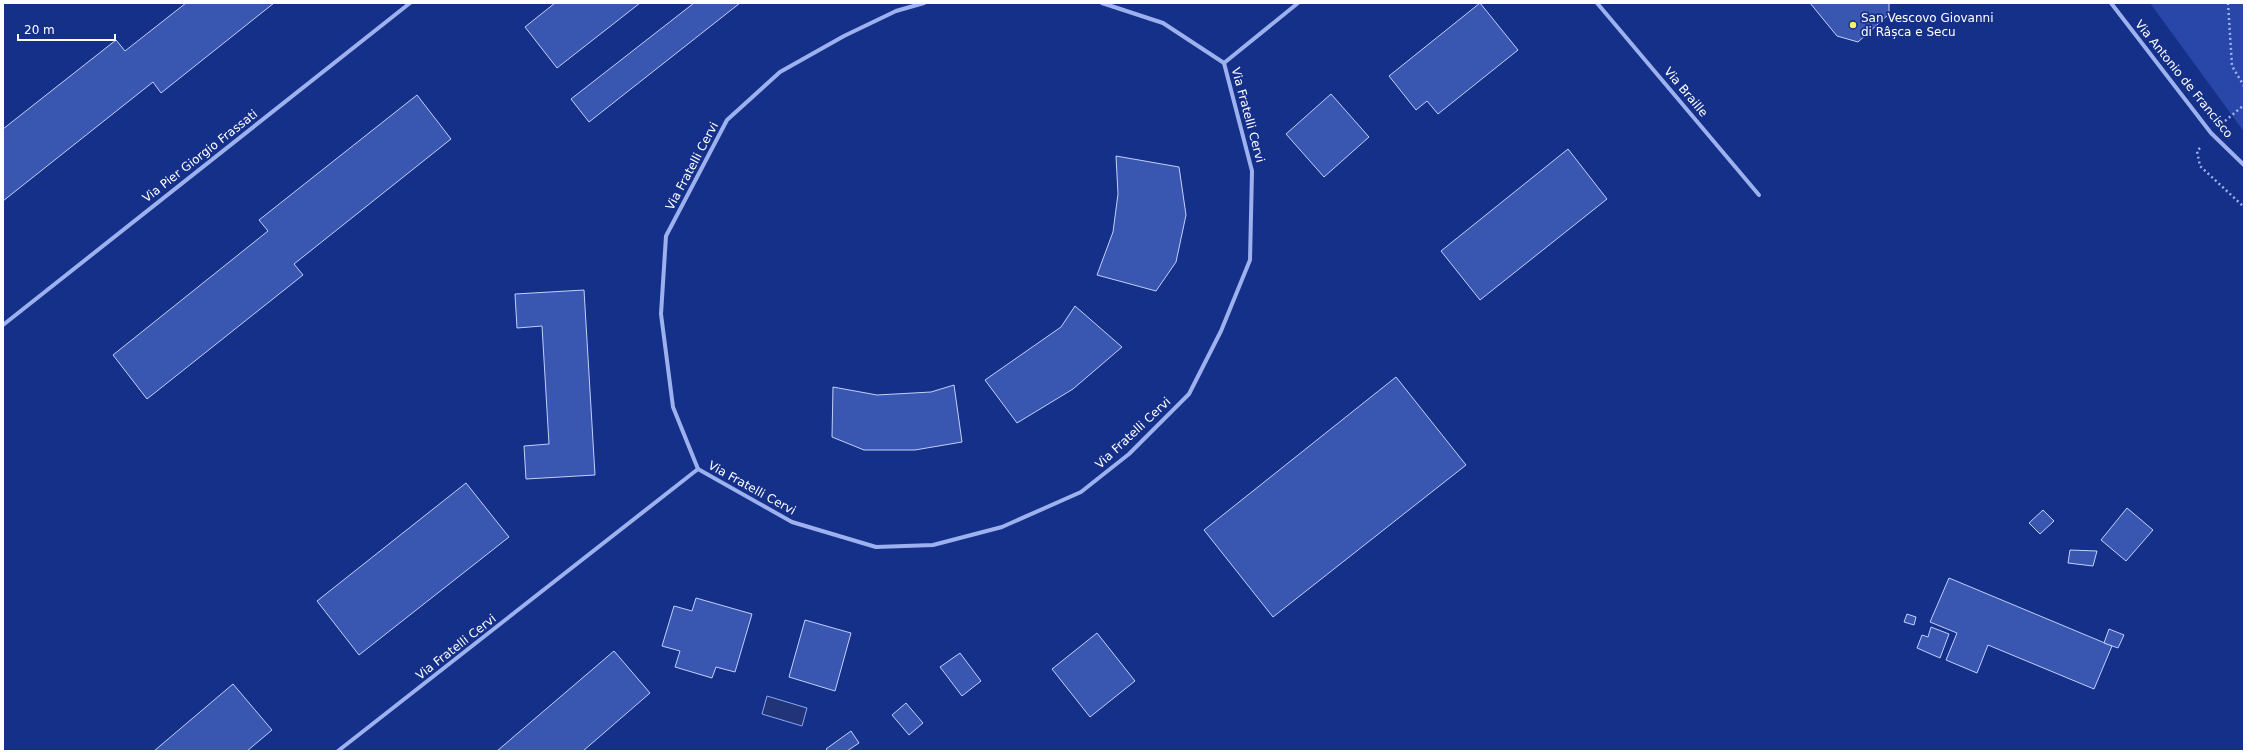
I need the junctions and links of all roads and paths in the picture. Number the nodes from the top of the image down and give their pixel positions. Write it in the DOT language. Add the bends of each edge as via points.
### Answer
graph roads {
  1 [pos="410,3"];
  2 [pos="924,3"];
  3 [pos="1102,3"];
  4 [pos="1298,3"];
  5 [pos="1597,3"];
  6 [pos="2111,3"];
  7 [pos="2228,3"];
  8 [pos="1224,63"];
  9 [pos="2244,86"];
  10 [pos="2244,106"];
  11 [pos="2211,133"];
  12 [pos="2244,165"];
  13 [pos="1759,195"];
  14 [pos="2244,207"];
  15 [pos="3,325"];
  16 [pos="698,469"];
  17 [pos="338,751"];
  1 -- 15 [label="street, Via Pier Giorgio Frassati"];
  2 -- 16 [label="street, Via Fratelli Cervi" via="896,11 857,29 780,72 727,120 666,236 661,314 672,407"];
  3 -- 8 [label="street, Via Fratelli Cervi" via="1163,23"];
  4 -- 8 [label="street, Via Fratelli Cervi"];
  5 -- 13 [label="street, Via Braille"];
  6 -- 11 [label="street, Via Antonio de Francisco"];
  7 -- 9 [label="path" via="2232,66"];
  8 -- 16 [label="street, Via Fratelli Cervi" via="1252,171 1250,260 1221,331 1189,394 1129,454 1081,492 1002,527 933,545 876,547 792,522"];
  10 -- 11 [label="path"];
  11 -- 12 [label="street, Via Antonio de Francisco"];
  11 -- 14 [label="path" via="2197,151 2200,166"];
  16 -- 17 [label="street, Via Fratelli Cervi"];
}
